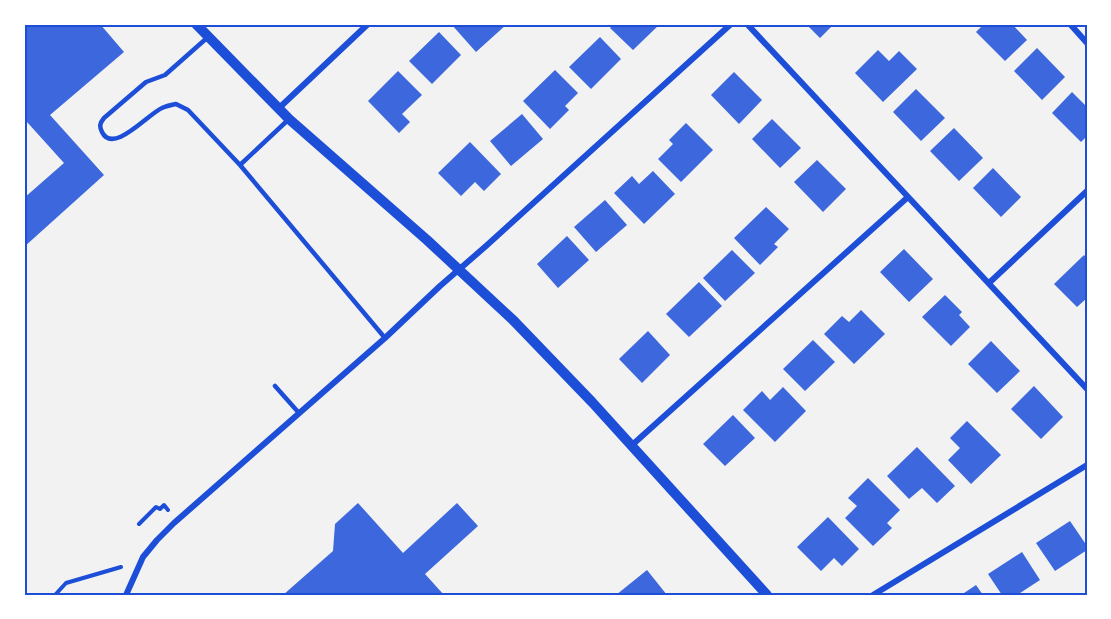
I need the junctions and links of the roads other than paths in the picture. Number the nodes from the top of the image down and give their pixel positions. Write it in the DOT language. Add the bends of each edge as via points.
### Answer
graph roads {
  1 [pos="196,24"];
  2 [pos="368,24"];
  3 [pos="731,24"];
  4 [pos="747,24"];
  5 [pos="1070,24"];
  6 [pos="1081,24"];
  7 [pos="1075,30"];
  8 [pos="208,37"];
  9 [pos="1087,43"];
  10 [pos="278,109"];
  11 [pos="289,120"];
  12 [pos="240,165"];
  13 [pos="1087,191"];
  14 [pos="908,197"];
  15 [pos="459,269"];
  16 [pos="989,284"];
  17 [pos="385,338"];
  18 [pos="275,386"];
  19 [pos="1087,389"];
  20 [pos="299,413"];
  21 [pos="631,446"];
  22 [pos="1087,465"];
  23 [pos="126,595"];
  24 [pos="767,595"];
  25 [pos="873,595"];
  1 -- 8 [label="street"];
  2 -- 10 [label="street"];
  3 -- 15 [label="street"];
  4 -- 14 [label="street"];
  5 -- 7 [label="street"];
  6 -- 7 [label="street"];
  7 -- 9 [label="street"];
  8 -- 10 [label="street"];
  8 -- 12 [label="lane" via="165,75 146,82 104,118 100,127 106,137 120,138 161,108 176,104 188,110"];
  10 -- 11 [label="street"];
  11 -- 12 [label="lane"];
  11 -- 15 [label="street"];
  12 -- 17 [label="lane"];
  13 -- 16 [label="street"];
  14 -- 16 [label="street"];
  14 -- 21 [label="street"];
  15 -- 17 [label="street"];
  15 -- 21 [label="street" via="535,342"];
  16 -- 19 [label="street"];
  17 -- 20 [label="street"];
  18 -- 20 [label="lane"];
  20 -- 23 [label="street" via="156,540 143,557"];
  21 -- 24 [label="street"];
  22 -- 25 [label="street"];
}
